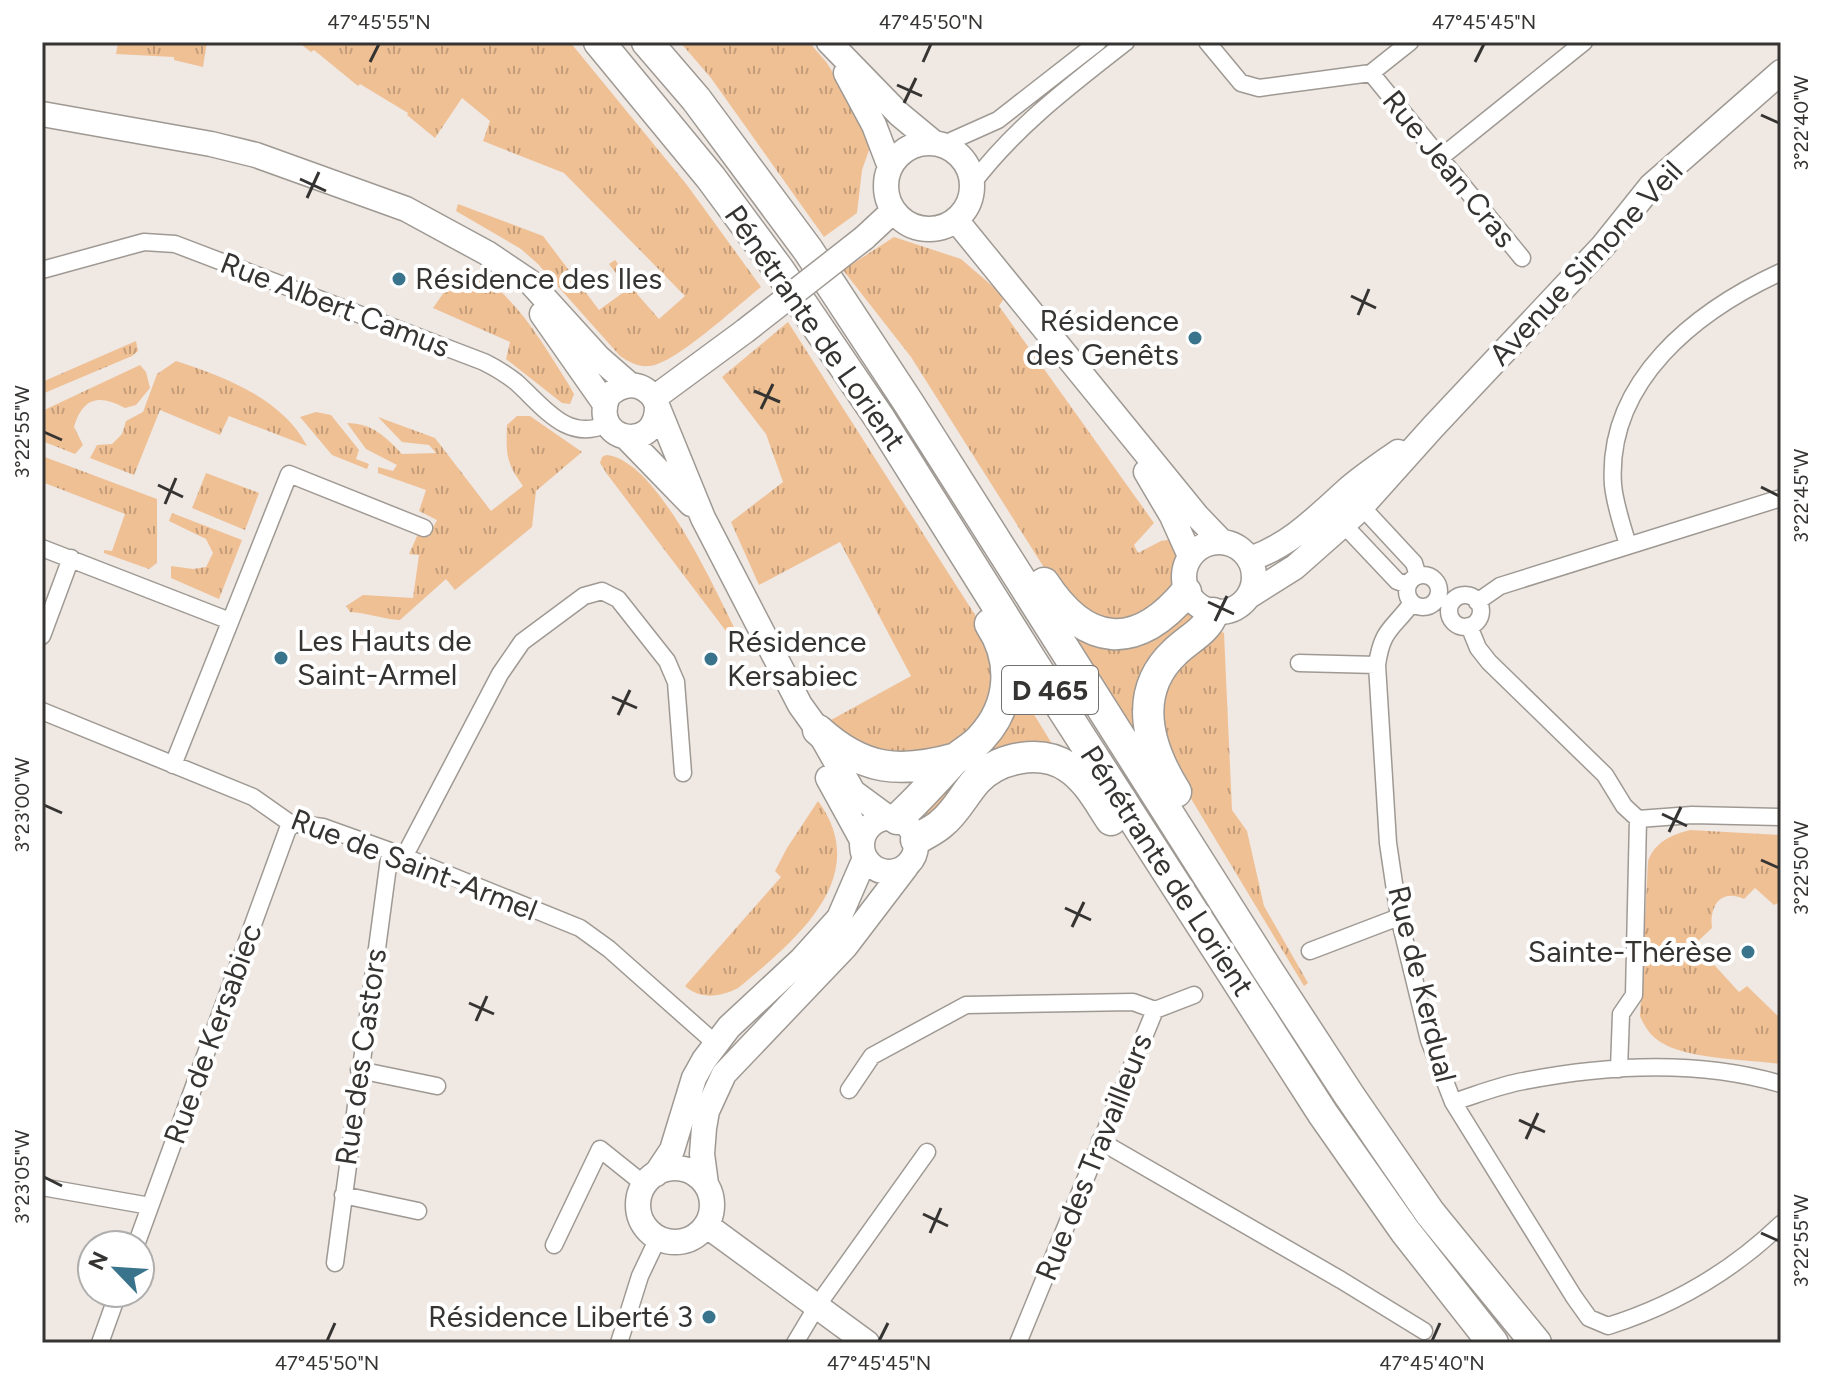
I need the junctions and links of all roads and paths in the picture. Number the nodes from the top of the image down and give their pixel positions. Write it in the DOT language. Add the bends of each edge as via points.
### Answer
graph roads {
  1 [pos="599,42"];
  2 [pos="647,42"];
  3 [pos="1098,42"];
  4 [pos="1126,42"];
  5 [pos="1207,42"];
  6 [pos="1410,42"];
  7 [pos="1584,42"];
  8 [pos="830,44"];
  9 [pos="1781,72"];
  10 [pos="1371,73"];
  11 [pos="42,114"];
  12 [pos="938,144"];
  13 [pos="1440,158"];
  14 [pos="890,167"];
  15 [pos="711,178"];
  16 [pos="972,184"];
  17 [pos="893,211"];
  18 [pos="956,220"];
  19 [pos="808,250"];
  20 [pos="487,253"];
  21 [pos="1522,258"];
  22 [pos="42,270"];
  23 [pos="1781,272"];
  24 [pos="630,385"];
  25 [pos="1096,392"];
  26 [pos="655,403"];
  27 [pos="613,422"];
  28 [pos="1433,427"];
  29 [pos="1781,498"];
  30 [pos="1362,507"];
  31 [pos="703,518"];
  32 [pos="1344,525"];
  33 [pos="424,528"];
  34 [pos="1222,542"];
  35 [pos="1628,545"];
  36 [pos="42,548"];
  37 [pos="1190,556"];
  38 [pos="71,558"];
  39 [pos="1250,559"];
  40 [pos="1413,581"];
  41 [pos="1437,585"];
  42 [pos="1186,592"];
  43 [pos="1249,596"];
  44 [pos="1459,596"];
  45 [pos="1477,602"];
  46 [pos="1420,605"];
  47 [pos="1213,613"];
  48 [pos="1450,616"];
  49 [pos="230,621"];
  50 [pos="1469,626"];
  51 [pos="42,636"];
  52 [pos="1299,663"];
  53 [pos="1377,665"];
  54 [pos="800,705"];
  55 [pos="42,711"];
  56 [pos="818,730"];
  57 [pos="957,758"];
  58 [pos="173,765"];
  59 [pos="683,773"];
  60 [pos="1781,817"];
  61 [pos="1638,819"];
  62 [pos="290,823"];
  63 [pos="902,836"];
  64 [pos="863,849"];
  65 [pos="397,854"];
  66 [pos="1399,917"];
  67 [pos="1310,951"];
  68 [pos="1194,995"];
  69 [pos="1155,1010"];
  70 [pos="715,1043"];
  71 [pos="1619,1069"];
  72 [pos="359,1070"];
  73 [pos="1781,1084"];
  74 [pos="437,1086"];
  75 [pos="849,1090"];
  76 [pos="1453,1102"];
  77 [pos="1100,1141"];
  78 [pos="927,1152"];
  79 [pos="650,1179"];
  80 [pos="1406,1179"];
  81 [pos="706,1184"];
  82 [pos="42,1187"];
  83 [pos="343,1195"];
  84 [pos="150,1206"];
  85 [pos="418,1211"];
  86 [pos="1781,1224"];
  87 [pos="706,1225"];
  88 [pos="142,1229"];
  89 [pos="1405,1231"];
  90 [pos="658,1238"];
  91 [pos="554,1245"];
  92 [pos="335,1263"];
  93 [pos="817,1306"];
  94 [pos="112,1309"];
  95 [pos="1424,1331"];
  96 [pos="100,1343"];
  97 [pos="619,1343"];
  98 [pos="795,1343"];
  99 [pos="867,1343"];
  100 [pos="1018,1343"];
  101 [pos="1493,1343"];
  102 [pos="1536,1343"];
  1 -- 15 [label="highway, Pénétrante de Lorient / D 465"];
  2 -- 19 [label="highway, Pénétrante de Lorient / D 465"];
  3 -- 12 [label="street" via="998,120"];
  4 -- 16 [label="street" via="1013,136"];
  5 -- 10 [label="street, Rue Jean Cras" via="1241,83 1259,88"];
  6 -- 10 [label="street"];
  7 -- 13 [label="street"];
  8 -- 12 [label="street" via="899,114"];
  8 -- 14 [label="street" via="874,125"];
  9 -- 28 [label="street, Avenue Simone Veil" via="1651,186 1603,246"];
  10 -- 13 [label="street, Rue Jean Cras"];
  11 -- 20 [label="street" via="256,155 406,209"];
  12 -- 14 [label="street" via="908,148"];
  12 -- 16 [label="street" via="963,160"];
  13 -- 21 [label="street, Rue Jean Cras"];
  14 -- 17 [label="street" via="886,190"];
  15 -- 57 [label="highway" via="995,630 1007,661 1007,690 982,737"];
  15 -- 89 [label="highway, Pénétrante de Lorient / D 465" via="880,419 1314,1101"];
  16 -- 18 [label="street" via="965,210"];
  17 -- 18 [label="street" via="923,229"];
  17 -- 26 [label="street, bridge"];
  18 -- 25 [label="street"];
  19 -- 42 [label="highway" via="929,404 1058,605 1073,619 1088,629 1125,634 1159,619"];
  19 -- 80 [label="highway, Pénétrante de Lorient / D 465"];
  20 -- 24 [label="street" via="530,282"];
  20 -- 27 [label="street" via="527,292"];
  22 -- 27 [label="street, Rue Albert Camus" via="144,242 175,244 484,362 514,380 557,421 576,429 595,430"];
  23 -- 35 [label="street" via="1698,322 1641,379 1626,406 1614,461 1613,486"];
  24 -- 26 [label="street" via="644,388"];
  24 -- 27 [label="street" via="614,390"];
  25 -- 34 [label="street"];
  25 -- 37 [label="street" via="1169,509"];
  26 -- 27 [label="street" via="654,423 642,435"];
  26 -- 31 [label="street"];
  27 -- 31 [label="street"];
  28 -- 30 [label="street, Avenue Simone Veil"];
  28 -- 39 [label="street, Avenue Simone Veil" via="1363,477 1313,524"];
  29 -- 35 [label="street"];
  30 -- 32 [label="street, Avenue Simone Veil"];
  30 -- 40 [label="street" via="1414,563"];
  31 -- 54 [label="street"];
  32 -- 40 [label="street" via="1397,581"];
  32 -- 43 [label="street, Avenue Simone Veil" via="1295,567"];
  33 -- 49 [label="street" via="289,474"];
  34 -- 37 [label="street" via="1207,544"];
  34 -- 39 [label="street"];
  35 -- 45 [label="street" via="1500,586"];
  36 -- 38 [label="street"];
  37 -- 42 [label="street" via="1183,578"];
  38 -- 49 [label="street"];
  38 -- 51 [label="street"];
  39 -- 43 [label="street" via="1254,582"];
  40 -- 41 [label="street" via="1431,578"];
  40 -- 46 [label="street" via="1408,596"];
  41 -- 44 [label="street"];
  41 -- 46 [label="street" via="1437,598"];
  42 -- 47 [label="street" via="1197,606"];
  43 -- 47 [label="street" via="1234,609"];
  44 -- 45 [label="street"];
  44 -- 48 [label="street"];
  45 -- 50 [label="street" via="1479,618"];
  46 -- 48 [label="street"];
  46 -- 53 [label="street, Rue de Kerdual" via="1390,627"];
  47 -- 80 [label="highway" via="1153,680 1148,717 1160,764 1304,999"];
  48 -- 50 [label="street" via="1460,626"];
  49 -- 58 [label="street"];
  50 -- 61 [label="street" via="1489,662 1605,775"];
  52 -- 53 [label="street"];
  53 -- 66 [label="street, Rue de Kerdual" via="1388,843"];
  54 -- 56 [label="street"];
  54 -- 64 [label="street" via="819,759"];
  55 -- 58 [label="street, Rue de Saint-Armel"];
  56 -- 57 [label="highway" via="839,749 894,767"];
  56 -- 63 [label="street" via="853,792"];
  57 -- 63 [label="highway"];
  58 -- 62 [label="street, Rue de Saint-Armel" via="253,797"];
  59 -- 65 [label="street, Rue des Castors" via="676,682 667,661 618,599 602,591 584,596 522,642"];
  60 -- 61 [label="street"];
  61 -- 71 [label="street" via="1634,995 1621,1014"];
  62 -- 65 [label="street, Rue de Saint-Armel" via="323,827"];
  62 -- 84 [label="street, Rue de Kersabiec"];
  63 -- 64 [label="street" via="871,825"];
  63 -- 64 [label="street" via="888,873 879,871"];
  63 -- 81 [label="street" via="845,947 715,1089 704,1128"];
  63 -- 89 [label="highway" via="943,823 979,778 999,764 1039,758 1068,767 1090,788 1313,1119"];
  64 -- 70 [label="street" via="839,918"];
  65 -- 70 [label="street, Rue de Saint-Armel" via="580,928"];
  65 -- 72 [label="street, Rue des Castors"];
  66 -- 67 [label="street"];
  66 -- 76 [label="street, Rue de Kerdual" via="1429,1040"];
  68 -- 69 [label="street, Rue des Travailleurs"];
  69 -- 75 [label="street" via="1133,1002 966,1005 872,1056"];
  69 -- 77 [label="street, Rue des Travailleurs"];
  70 -- 79 [label="street" via="694,1078 672,1150"];
  71 -- 73 [label="street" via="1734,1073"];
  71 -- 76 [label="street" via="1521,1081"];
  72 -- 74 [label="street"];
  72 -- 83 [label="street, Rue des Castors"];
  76 -- 86 [label="street, Rue de Kerdual" via="1574,1297 1589,1318 1608,1326 1727,1270"];
  77 -- 95 [label="street"];
  77 -- 100 [label="street, Rue des Travailleurs"];
  78 -- 93 [label="street"];
  79 -- 81 [label="street" via="669,1169 683,1169"];
  79 -- 90 [label="street" via="638,1208 641,1220"];
  79 -- 91 [label="street" via="600,1149"];
  80 -- 102 [label="highway, Pénétrante de Lorient / D 465"];
  81 -- 87 [label="street" via="712,1205"];
  82 -- 84 [label="street"];
  83 -- 85 [label="street"];
  83 -- 92 [label="street, Rue des Castors"];
  84 -- 88 [label="street, Rue de Kersabiec"];
  87 -- 90 [label="street" via="679,1242"];
  87 -- 93 [label="street"];
  89 -- 101 [label="highway, Pénétrante de Lorient / D 465"];
  90 -- 97 [label="street"];
  93 -- 98 [label="street"];
  93 -- 99 [label="street"];
  94 -- 96 [label="street"];
}
